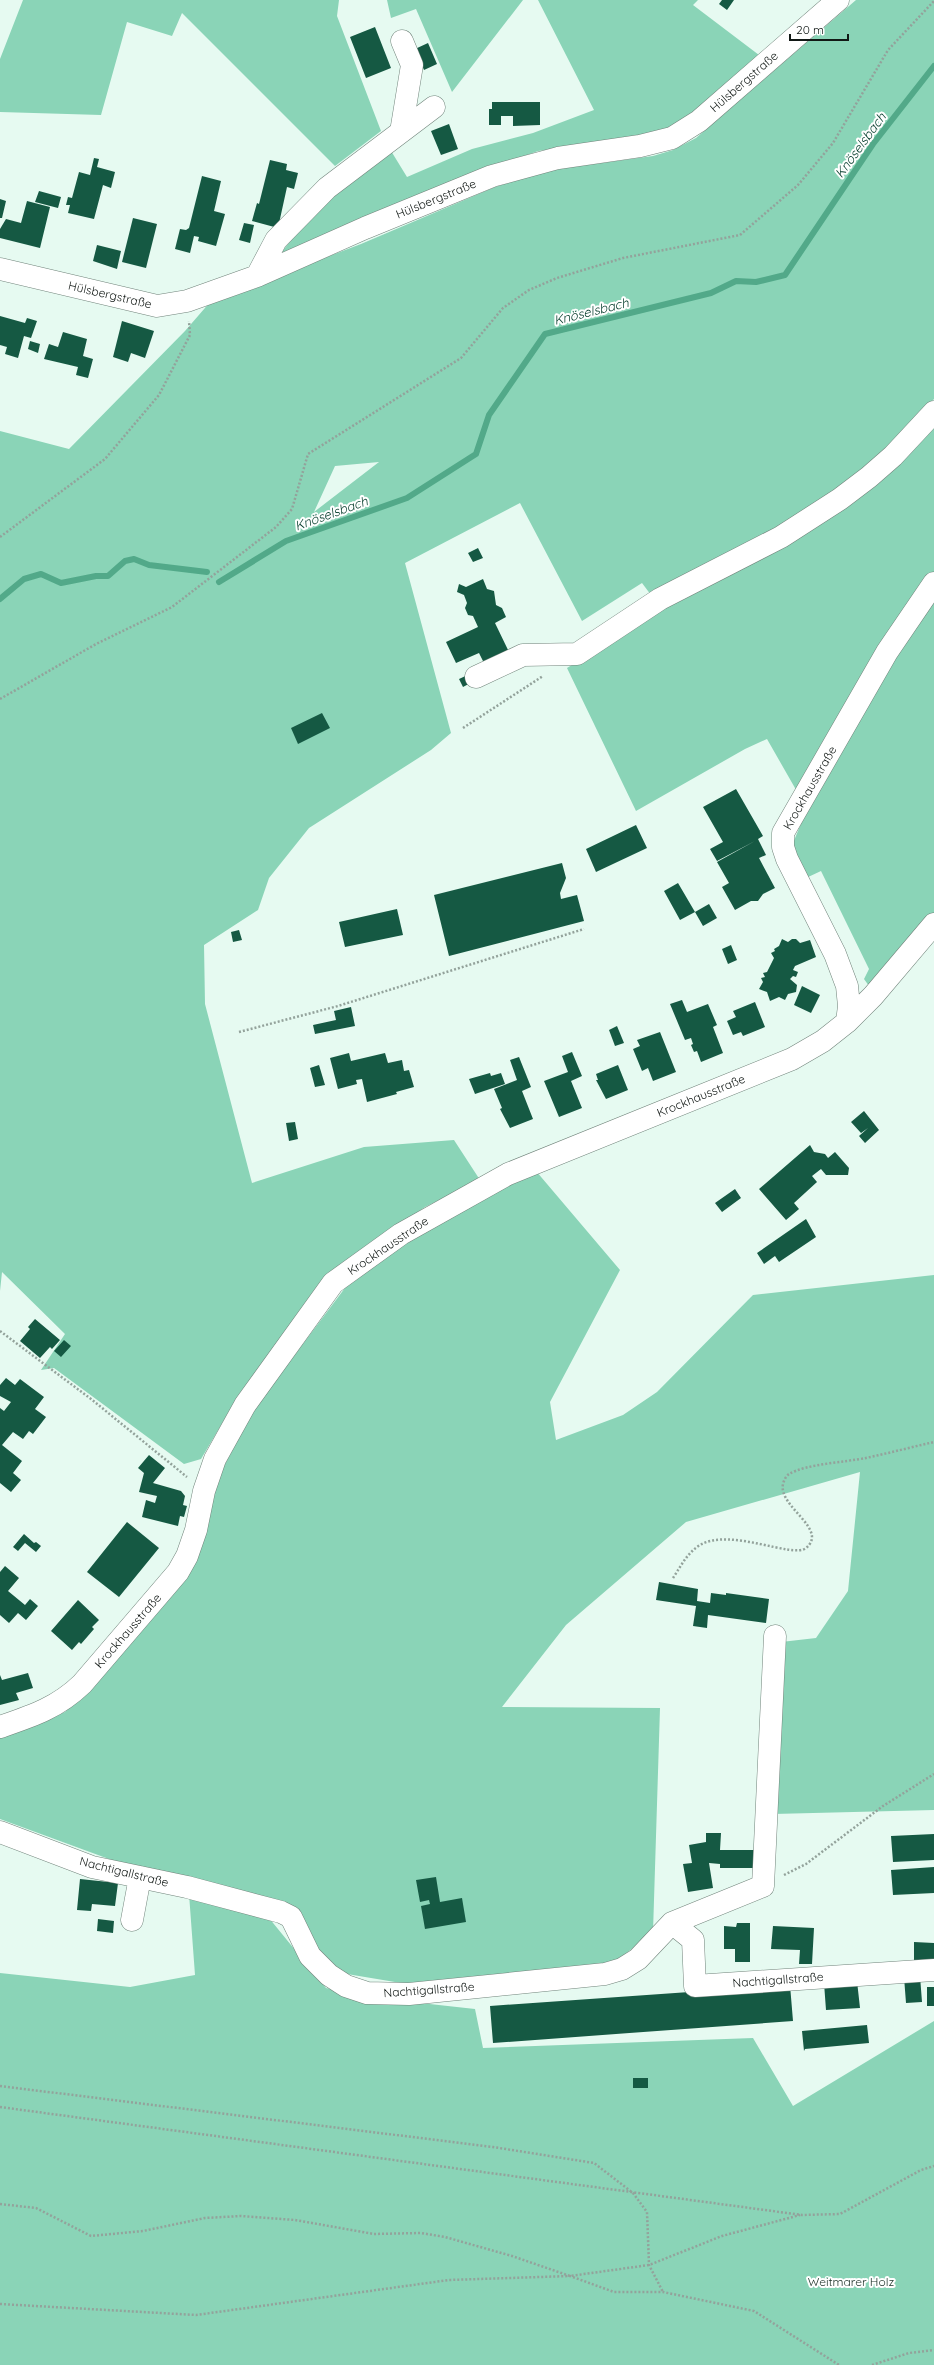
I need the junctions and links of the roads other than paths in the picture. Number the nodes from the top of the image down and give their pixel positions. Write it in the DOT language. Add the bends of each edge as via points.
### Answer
graph roads {
  1 [pos="838,0"];
  2 [pos="402,41"];
  3 [pos="434,107"];
  4 [pos="401,132"];
  5 [pos="0,269"];
  6 [pos="257,276"];
  7 [pos="934,412"];
  8 [pos="934,582"];
  9 [pos="476,677"];
  10 [pos="934,924"];
  11 [pos="846,1022"];
  12 [pos="775,1636"];
  13 [pos="0,1727"];
  14 [pos="0,1832"];
  15 [pos="140,1877"];
  16 [pos="132,1920"];
  17 [pos="672,1923"];
  18 [pos="934,1970"];
  1 -- 6 [label="street, Hülsbergstraße" via="699,122 672,138 640,146 558,158 492,176"];
  2 -- 4 [label="street" via="412,65"];
  3 -- 4 [label="street"];
  4 -- 6 [label="street" via="327,188 276,240"];
  5 -- 6 [label="street, Hülsbergstraße" via="157,306 187,301"];
  7 -- 9 [label="street" via="893,456 869,477 840,499 781,536 660,599 576,654 523,655"];
  8 -- 11 [label="street, Krockhausstraße" via="887,652 784,833 784,847 788,859 835,954 847,986 849,1006"];
  10 -- 11 [label="street" via="874,996"];
  11 -- 13 [label="street, Krockhausstraße" via="823,1041 792,1059 508,1174 401,1234 333,1283 246,1405 215,1459 204,1491 196,1530 178,1572 82,1684 65,1700 41,1713"];
  12 -- 17 [label="street, Nachtigallstraße" via="763,1886"];
  14 -- 15 [label="street, Nachtigallstraße" via="92,1866"];
  15 -- 16 [label="street"];
  15 -- 17 [label="street, Nachtigallstraße" via="187,1887 281,1912 291,1917 310,1956 329,1975 346,1986 367,1993 409,1994 604,1974 638,1959"];
  17 -- 18 [label="street, Nachtigallstraße" via="693,1940 695,1986"];
}
